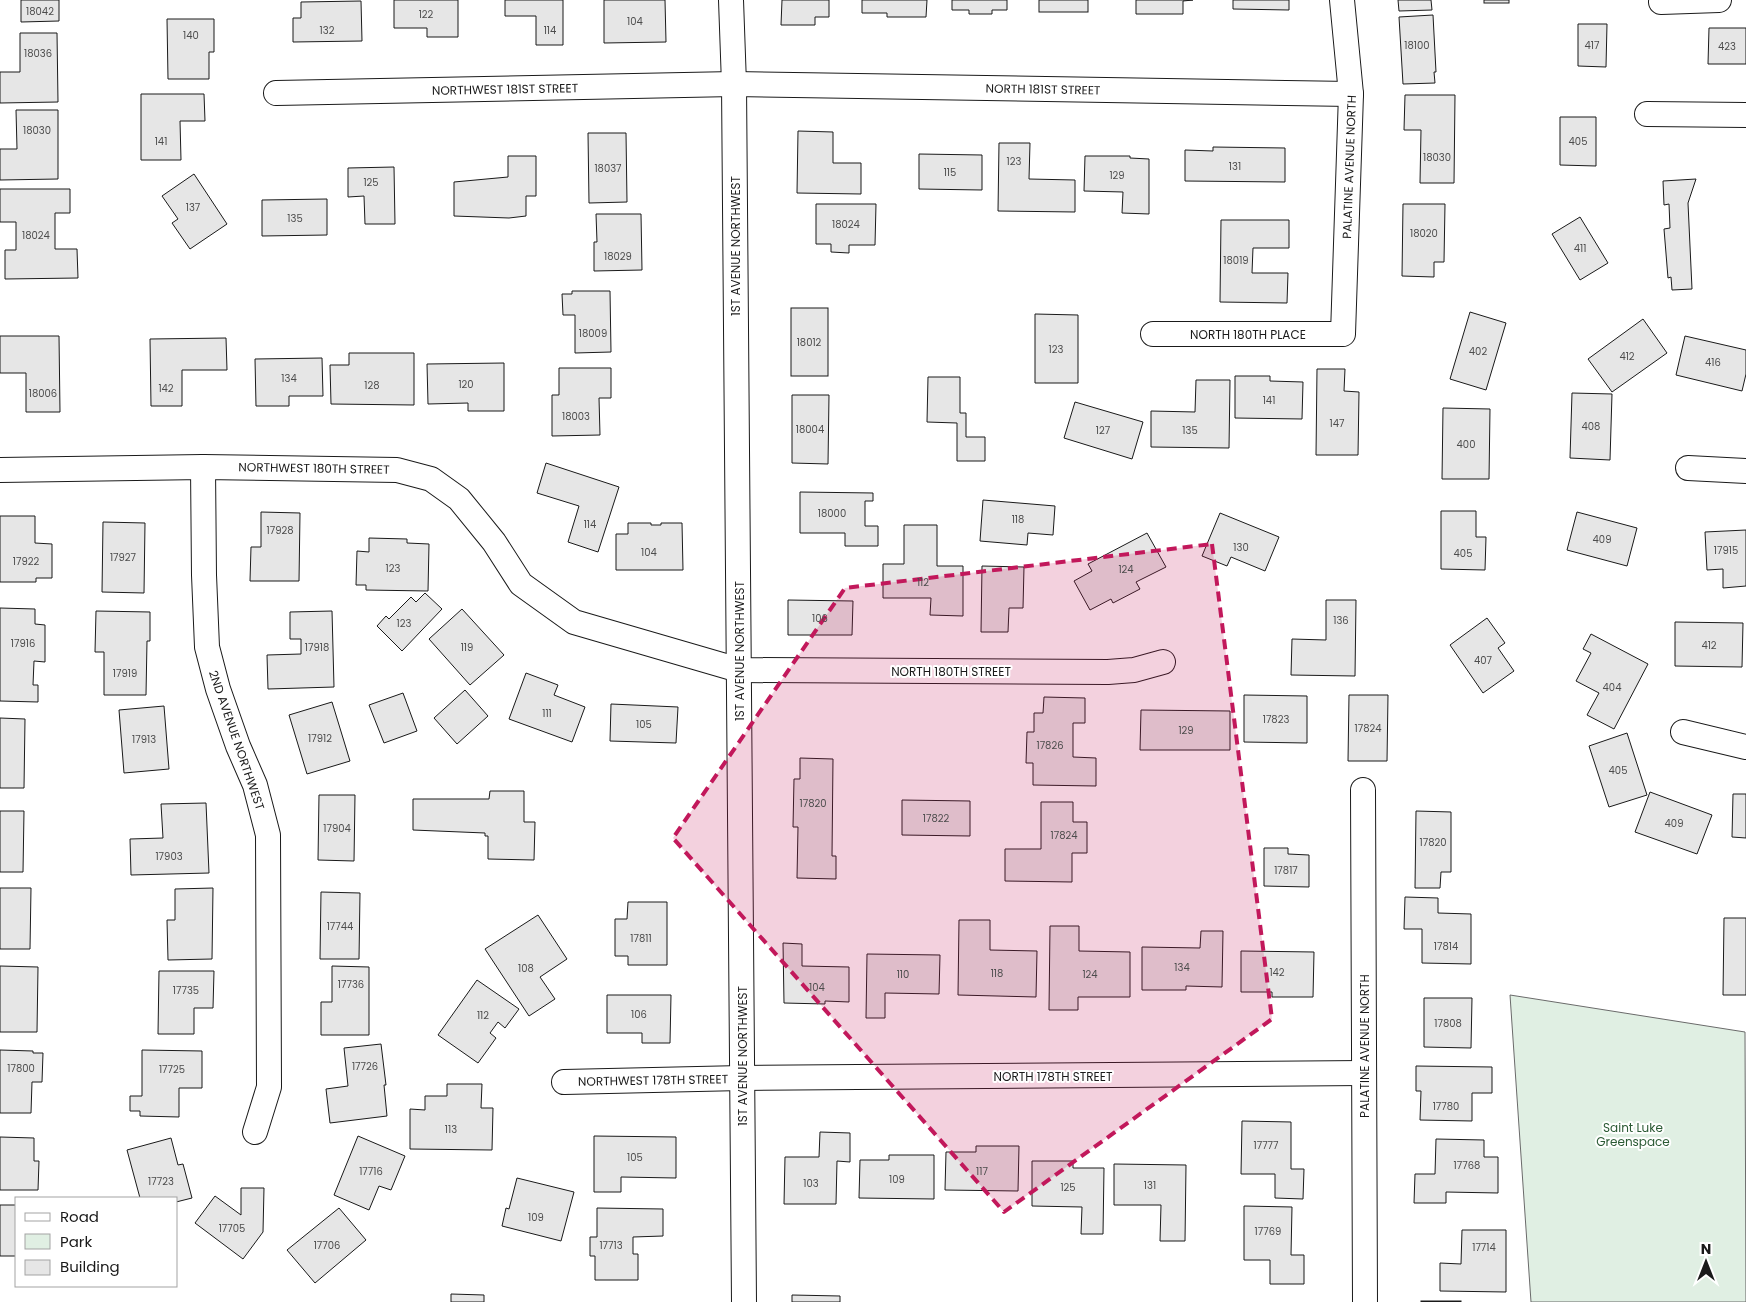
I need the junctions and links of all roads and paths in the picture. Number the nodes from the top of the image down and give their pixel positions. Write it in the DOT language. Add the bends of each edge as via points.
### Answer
graph roads {
  1 [pos="732,0"];
  2 [pos="1342,0"];
  3 [pos="1719,0"];
  4 [pos="1661,2"];
  5 [pos="734,84"];
  6 [pos="276,93"];
  7 [pos="1352,94"];
  8 [pos="1647,114"];
  9 [pos="1746,115"];
  10 [pos="1153,334"];
  11 [pos="1343,334"];
  12 [pos="202,467"];
  13 [pos="1688,468"];
  14 [pos="0,470"];
  15 [pos="1746,472"];
  16 [pos="1163,662"];
  17 [pos="739,670"];
  18 [pos="1684,732"];
  19 [pos="1746,747"];
  20 [pos="1363,790"];
  21 [pos="1364,1073"];
  22 [pos="742,1078"];
  23 [pos="564,1082"];
  24 [pos="255,1132"];
  25 [pos="744,1302"];
  26 [pos="1365,1302"];
  1 -- 5 [label="street, 1ST AVENUE NORTHWEST"];
  2 -- 7 [label="street, PALATINE AVENUE NORTH"];
  3 -- 4 [label="street"];
  5 -- 6 [label="street, NORTHWEST 181ST STREET"];
  5 -- 7 [label="street, NORTH 181ST STREET"];
  5 -- 17 [label="street, 1ST AVENUE NORTHWEST"];
  7 -- 11 [label="street, PALATINE AVENUE NORTH"];
  8 -- 9 [label="street"];
  10 -- 11 [label="street, NORTH 180TH PLACE"];
  12 -- 14 [label="street, NORTHWEST 180TH STREET"];
  12 -- 17 [label="street, NORTHWEST 180TH STREET" via="397,470 431,479 459,499 479,522 522,584 574,622"];
  12 -- 24 [label="street, 2ND AVENUE NORTHWEST" via="207,647 218,689 255,785 268,835 269,1087"];
  13 -- 15 [label="street"];
  16 -- 17 [label="street, NORTH 180TH STREET" via="1134,670 1108,672"];
  17 -- 22 [label="street, 1ST AVENUE NORTHWEST"];
  18 -- 19 [label="street"];
  20 -- 21 [label="street, PALATINE AVENUE NORTH"];
  21 -- 22 [label="street, NORTH 178TH STREET"];
  21 -- 26 [label="street, PALATINE AVENUE NORTH"];
  22 -- 23 [label="street, NORTHWEST 178TH STREET"];
  22 -- 25 [label="street, 1ST AVENUE NORTHWEST"];
}
